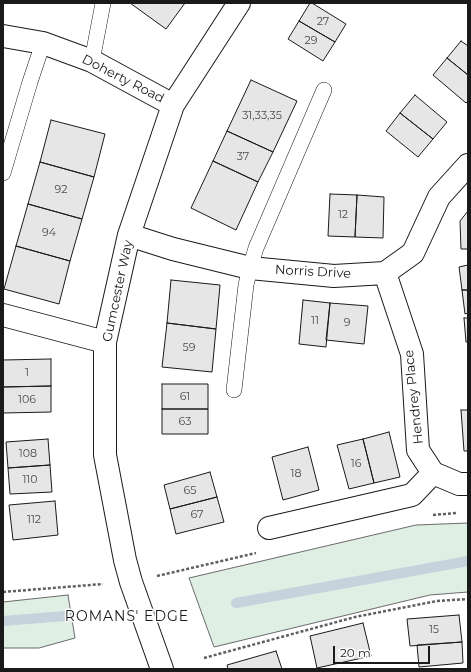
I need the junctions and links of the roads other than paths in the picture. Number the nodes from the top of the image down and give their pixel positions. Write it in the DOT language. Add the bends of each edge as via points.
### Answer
graph roads {
  1 [pos="104,3"];
  2 [pos="239,3"];
  3 [pos="3,36"];
  4 [pos="43,43"];
  5 [pos="92,61"];
  6 [pos="324,90"];
  7 [pos="173,105"];
  8 [pos="468,165"];
  9 [pos="3,173"];
  10 [pos="129,235"];
  11 [pos="250,268"];
  12 [pos="385,273"];
  13 [pos="3,315"];
  14 [pos="105,342"];
  15 [pos="234,390"];
  16 [pos="433,473"];
  17 [pos="468,484"];
  18 [pos="269,528"];
  19 [pos="162,669"];
  1 -- 5 [label="lane"];
  2 -- 7 [label="street, Gumcester Way"];
  3 -- 4 [label="street, Doherty Road"];
  4 -- 5 [label="street, Doherty Road"];
  4 -- 9 [label="lane"];
  5 -- 7 [label="street, Doherty Road"];
  6 -- 11 [label="lane" via="256,248"];
  7 -- 10 [label="street, Gumcester Way"];
  8 -- 12 [label="street" via="439,197 413,253"];
  10 -- 11 [label="street, Norris Drive"];
  10 -- 14 [label="street, Gumcester Way"];
  11 -- 12 [label="street, Norris Drive" via="334,276"];
  11 -- 15 [label="lane"];
  12 -- 16 [label="street, Hendrey Place" via="412,354 418,450"];
  13 -- 14 [label="street"];
  14 -- 19 [label="street, Gumcester Way" via="105,455 125,560"];
  16 -- 17 [label="street" via="459,484"];
  16 -- 18 [label="street" via="412,495"];
}
